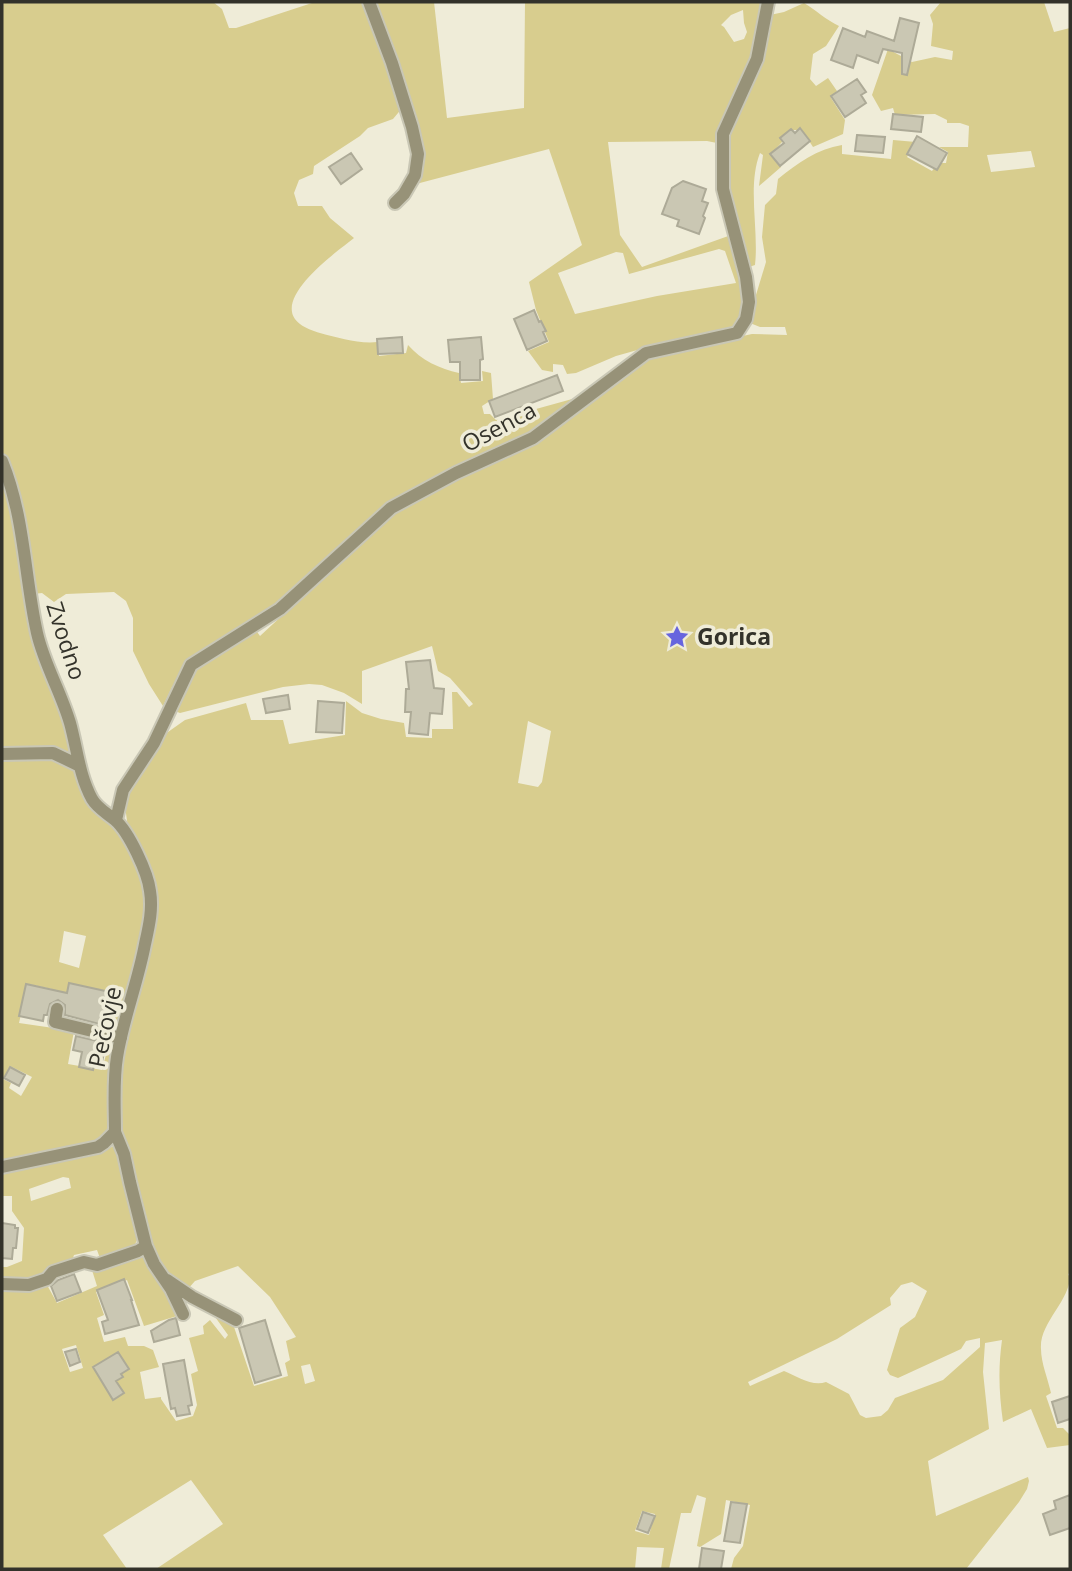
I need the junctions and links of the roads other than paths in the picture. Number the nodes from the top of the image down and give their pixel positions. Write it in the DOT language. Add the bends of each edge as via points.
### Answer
graph roads {
  1 [pos="369,2"];
  2 [pos="768,2"];
  3 [pos="395,203"];
  4 [pos="2,461"];
  5 [pos="2,754"];
  6 [pos="78,765"];
  7 [pos="116,820"];
  8 [pos="57,1009"];
  9 [pos="121,1038"];
  10 [pos="115,1132"];
  11 [pos="2,1167"];
  12 [pos="146,1246"];
  13 [pos="164,1278"];
  14 [pos="2,1284"];
  15 [pos="183,1314"];
  16 [pos="236,1320"];
  1 -- 3 [label="street" via="418,155 415,175"];
  2 -- 7 [label="street, Osenca" via="757,59 723,134 723,189 750,302 737,333 646,353 533,438 391,508 280,609 191,665 154,743 123,790"];
  4 -- 6 [label="street, Zvodno" via="17,504 38,636 71,725"];
  5 -- 6 [label="street" via="53,753"];
  6 -- 7 [label="street, Zvodno" via="93,800"];
  7 -- 9 [label="street, Pečovje" via="143,865 151,916"];
  8 -- 9 [label="street" via="55,1022"];
  9 -- 10 [label="street, Pečovje"];
  10 -- 11 [label="street" via="97,1147"];
  10 -- 12 [label="street"];
  12 -- 13 [label="street"];
  12 -- 14 [label="street" via="97,1265 84,1262 53,1272 29,1285"];
  13 -- 15 [label="street"];
  13 -- 16 [label="street"];
}
